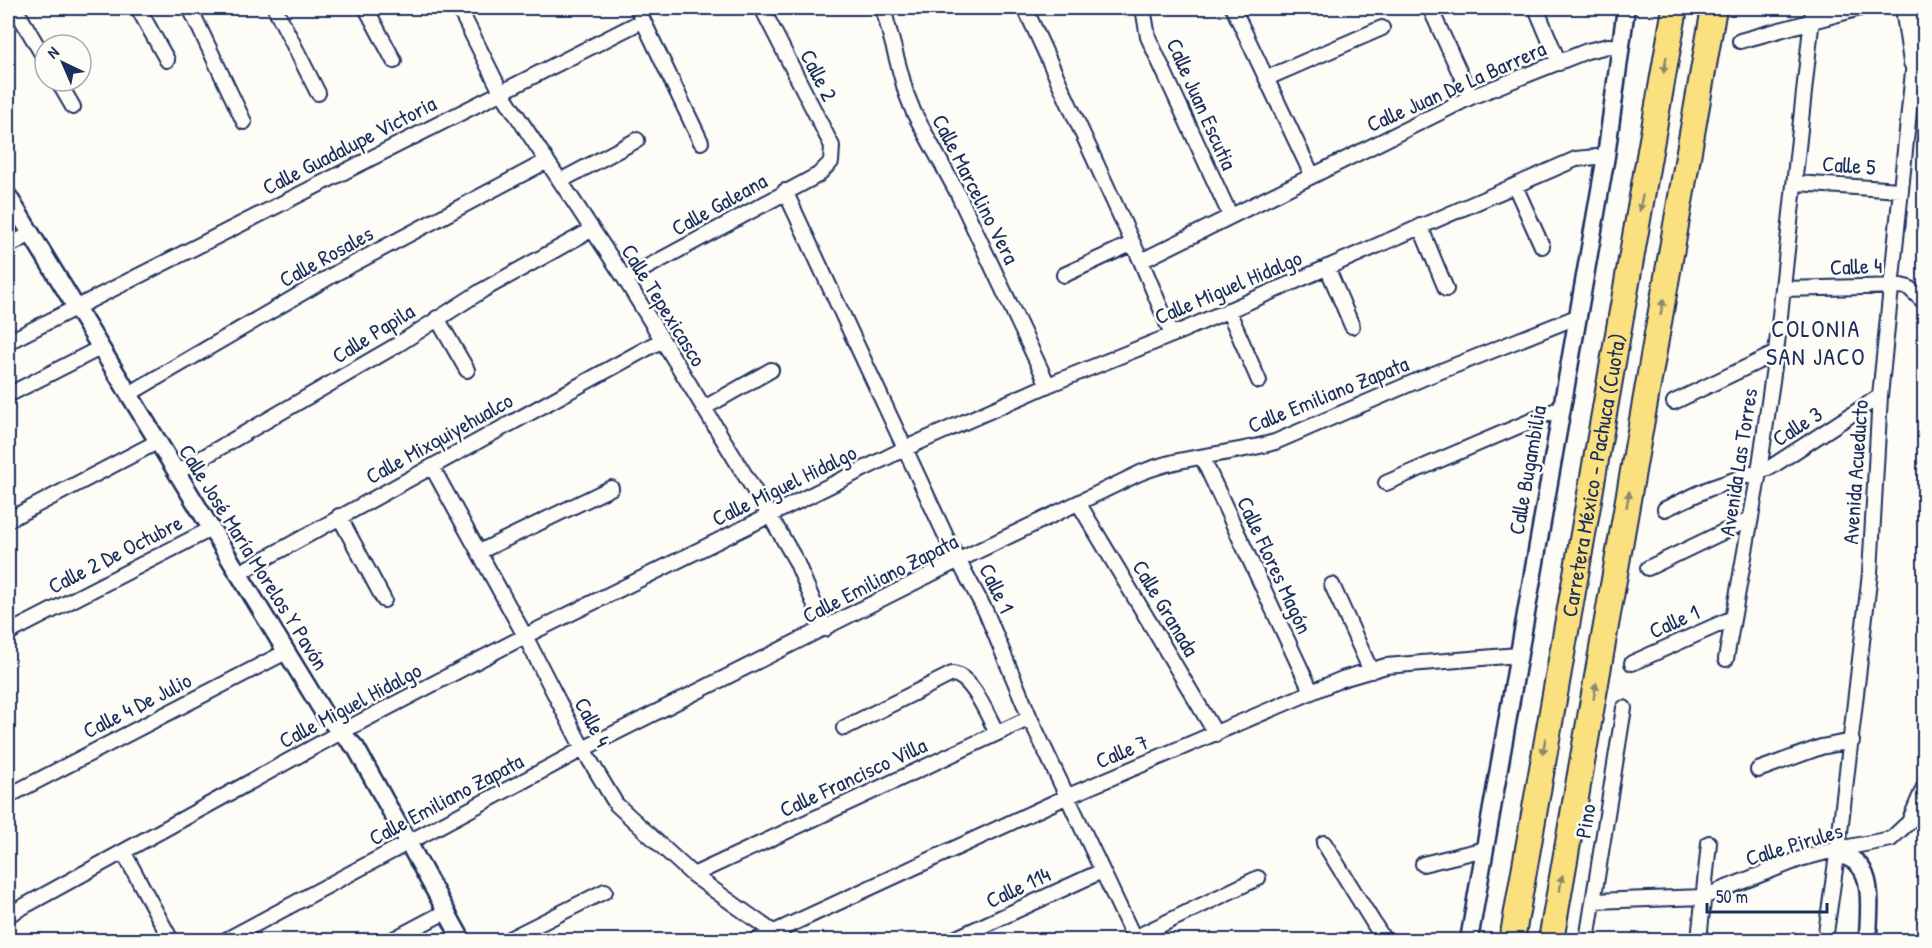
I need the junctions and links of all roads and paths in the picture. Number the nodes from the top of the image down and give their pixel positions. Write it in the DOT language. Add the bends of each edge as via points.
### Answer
graph roads {
  1 [pos="15,8"];
  2 [pos="138,8"];
  3 [pos="190,8"];
  4 [pos="275,8"];
  5 [pos="366,8"];
  6 [pos="459,8"];
  7 [pos="762,8"];
  8 [pos="883,8"];
  9 [pos="1025,8"];
  10 [pos="1143,8"];
  11 [pos="1233,8"];
  12 [pos="1430,8"];
  13 [pos="1536,8"];
  14 [pos="1626,8"];
  15 [pos="1675,8"];
  16 [pos="1714,8"];
  17 [pos="1860,8"];
  18 [pos="1906,8"];
  19 [pos="640,14"];
  20 [pos="1813,14"];
  21 [pos="1382,28"];
  22 [pos="33,38"];
  23 [pos="1740,41"];
  24 [pos="1621,47"];
  25 [pos="167,60"];
  26 [pos="394,61"];
  27 [pos="1558,63"];
  28 [pos="1919,66"];
  29 [pos="1267,78"];
  30 [pos="500,90"];
  31 [pos="65,93"];
  32 [pos="318,93"];
  33 [pos="1471,97"];
  34 [pos="73,107"];
  35 [pos="244,122"];
  36 [pos="637,140"];
  37 [pos="701,142"];
  38 [pos="1606,156"];
  39 [pos="547,161"];
  40 [pos="831,162"];
  41 [pos="1312,175"];
  42 [pos="560,181"];
  43 [pos="1796,183"];
  44 [pos="1515,186"];
  45 [pos="1900,190"];
  46 [pos="785,191"];
  47 [pos="8,196"];
  48 [pos="1230,216"];
  49 [pos="1420,226"];
  50 [pos="591,230"];
  51 [pos="31,234"];
  52 [pos="1133,243"];
  53 [pos="8,246"];
  54 [pos="1542,246"];
  55 [pos="1141,261"];
  56 [pos="1327,267"];
  57 [pos="1064,275"];
  58 [pos="625,279"];
  59 [pos="1891,285"];
  60 [pos="1446,289"];
  61 [pos="1783,289"];
  62 [pos="1924,302"];
  63 [pos="76,308"];
  64 [pos="1228,310"];
  65 [pos="1579,316"];
  66 [pos="437,318"];
  67 [pos="1352,326"];
  68 [pos="1172,335"];
  69 [pos="662,340"];
  70 [pos="8,342"];
  71 [pos="100,348"];
  72 [pos="1776,353"];
  73 [pos="467,370"];
  74 [pos="771,370"];
  75 [pos="1259,381"];
  76 [pos="1048,384"];
  77 [pos="129,394"];
  78 [pos="8,395"];
  79 [pos="1881,396"];
  80 [pos="1674,402"];
  81 [pos="704,408"];
  82 [pos="1561,408"];
  83 [pos="157,442"];
  84 [pos="906,448"];
  85 [pos="1202,457"];
  86 [pos="432,467"];
  87 [pos="176,472"];
  88 [pos="1759,472"];
  89 [pos="1386,483"];
  90 [pos="611,488"];
  91 [pos="1079,504"];
  92 [pos="1665,509"];
  93 [pos="339,516"];
  94 [pos="770,516"];
  95 [pos="1750,519"];
  96 [pos="8,520"];
  97 [pos="209,530"];
  98 [pos="479,552"];
  99 [pos="959,560"];
  100 [pos="1648,568"];
  101 [pos="237,574"];
  102 [pos="1332,585"];
  103 [pos="384,600"];
  104 [pos="1733,618"];
  105 [pos="825,629"];
  106 [pos="8,633"];
  107 [pos="525,636"];
  108 [pos="286,652"];
  109 [pos="1518,655"];
  110 [pos="1726,659"];
  111 [pos="1632,663"];
  112 [pos="1371,671"];
  113 [pos="1311,691"];
  114 [pos="1624,708"];
  115 [pos="1030,718"];
  116 [pos="844,728"];
  117 [pos="341,732"];
  118 [pos="997,734"];
  119 [pos="1216,734"];
  120 [pos="1852,741"];
  121 [pos="583,749"];
  122 [pos="1758,770"];
  123 [pos="1924,787"];
  124 [pos="8,796"];
  125 [pos="1066,797"];
  126 [pos="1324,843"];
  127 [pos="1709,843"];
  128 [pos="407,844"];
  129 [pos="1485,849"];
  130 [pos="1838,852"];
  131 [pos="124,853"];
  132 [pos="1423,864"];
  133 [pos="1102,871"];
  134 [pos="693,875"];
  135 [pos="1258,878"];
  136 [pos="605,891"];
  137 [pos="1703,897"];
  138 [pos="1594,902"];
  139 [pos="445,912"];
  140 [pos="8,915"];
  141 [pos="779,937"];
  142 [pos="1135,939"];
  143 [pos="171,940"];
  144 [pos="226,940"];
  145 [pos="392,940"];
  146 [pos="462,940"];
  147 [pos="507,940"];
  148 [pos="757,940"];
  149 [pos="952,940"];
  150 [pos="1384,940"];
  151 [pos="1469,940"];
  152 [pos="1512,940"];
  153 [pos="1551,940"];
  154 [pos="1587,940"];
  155 [pos="1699,940"];
  156 [pos="1825,940"];
  157 [pos="1868,940"];
  1 -- 22 [label="street"];
  2 -- 25 [label="street"];
  3 -- 35 [label="street"];
  4 -- 32 [label="street"];
  5 -- 26 [label="street"];
  6 -- 30 [label="street, Calle Tepexicasco"];
  7 -- 40 [label="street, Calle 2" via="832,146"];
  8 -- 76 [label="street, Calle Marcelino Vera" via="914,113 957,192"];
  9 -- 52 [label="street"];
  10 -- 48 [label="street, Calle Juan Escutia" via="1148,37"];
  11 -- 29 [label="street"];
  12 -- 33 [label="street"];
  13 -- 27 [label="street"];
  14 -- 24 [label="street, Calle Bugambilia"];
  15 -- 152 [label="highway, Carretera México - Pachuca (Cuota), one-way"];
  153 -- 16 [label="highway, Carretera México - Pachuca (Cuota), one-way"];
  17 -- 20 [label="street"];
  18 -- 28 [label="main road"];
  19 -- 30 [label="street, Calle Guadalupe Victoria"];
  19 -- 37 [label="street"];
  20 -- 23 [label="street"];
  20 -- 43 [label="street, Avenida Las Torres"];
  21 -- 29 [label="street"];
  24 -- 27 [label="street, Calle Juan De La Barrera" via="1596,48"];
  24 -- 38 [label="street, Calle Bugambilia"];
  27 -- 33 [label="street, Calle Juan De La Barrera"];
  28 -- 45 [label="street, Avenida Acueducto"];
  29 -- 41 [label="street"];
  30 -- 39 [label="street, Calle Tepexicasco"];
  30 -- 63 [label="street, Calle Guadalupe Victoria"];
  31 -- 34 [label="street"];
  33 -- 41 [label="street, Calle Juan De La Barrera"];
  36 -- 42 [label="street"];
  38 -- 44 [label="street, Calle Miguel Hidalgo" via="1576,159"];
  38 -- 65 [label="street, Calle Bugambilia"];
  39 -- 42 [label="street, Calle Tepexicasco"];
  39 -- 77 [label="street, Calle Rosales" via="338,272"];
  40 -- 46 [label="street, Calle Galeana" via="818,176"];
  41 -- 48 [label="street, Calle Juan De La Barrera"];
  42 -- 50 [label="street, Calle Tepexicasco"];
  43 -- 45 [label="street, Calle 5"];
  43 -- 61 [label="street, Avenida Las Torres"];
  44 -- 49 [label="street, Calle Miguel Hidalgo"];
  44 -- 54 [label="street"];
  45 -- 59 [label="street, Avenida Acueducto"];
  46 -- 58 [label="street, Calle Galeana"];
  46 -- 84 [label="street, Calle 1"];
  47 -- 51 [label="street, Calle José María Morelos Y Pavón"];
  48 -- 55 [label="street, Calle Juan De La Barrera"];
  49 -- 56 [label="street, Calle Miguel Hidalgo"];
  49 -- 60 [label="street"];
  50 -- 58 [label="street, Calle Tepexicasco"];
  50 -- 66 [label="street, Calle Papila"];
  51 -- 53 [label="street"];
  51 -- 63 [label="street, Calle José María Morelos Y Pavón"];
  52 -- 55 [label="street"];
  52 -- 57 [label="street"];
  55 -- 68 [label="street"];
  56 -- 64 [label="street, Calle Miguel Hidalgo"];
  56 -- 67 [label="street"];
  58 -- 69 [label="street, Calle Tepexicasco"];
  59 -- 61 [label="street, Calle 4"];
  59 -- 62 [label="street, Calle 4" via="1909,288"];
  59 -- 79 [label="street, Avenida Acueducto"];
  61 -- 72 [label="street, Avenida Las Torres"];
  63 -- 70 [label="street, Calle Guadalupe Victoria"];
  63 -- 71 [label="street, Calle José María Morelos Y Pavón"];
  64 -- 68 [label="street, Calle Miguel Hidalgo"];
  64 -- 75 [label="street"];
  65 -- 82 [label="street, Calle Bugambilia"];
  65 -- 85 [label="street, Calle Emiliano Zapata" via="1275,442"];
  66 -- 73 [label="street"];
  66 -- 87 [label="street, Calle Papila"];
  68 -- 76 [label="street, Calle Miguel Hidalgo"];
  69 -- 81 [label="street, Calle Tepexicasco"];
  69 -- 86 [label="street, Calle Mixquiyehualco"];
  71 -- 77 [label="street, Calle José María Morelos Y Pavón"];
  71 -- 78 [label="street"];
  72 -- 80 [label="street"];
  72 -- 88 [label="street, Avenida Las Torres"];
  74 -- 81 [label="street"];
  76 -- 84 [label="street, Calle Miguel Hidalgo"];
  77 -- 83 [label="street, Calle José María Morelos Y Pavón"];
  79 -- 88 [label="street, Calle 3"];
  79 -- 120 [label="street, Avenida Acueducto" via="1870,573"];
  81 -- 94 [label="street, Calle Tepexicasco"];
  82 -- 89 [label="street"];
  82 -- 109 [label="street, Calle Bugambilia"];
  83 -- 87 [label="street, Calle José María Morelos Y Pavón"];
  83 -- 96 [label="street"];
  84 -- 94 [label="street, Calle Miguel Hidalgo"];
  84 -- 99 [label="street, Calle 1"];
  85 -- 91 [label="street, Calle Emiliano Zapata" via="1162,464"];
  85 -- 113 [label="street, Calle Flores Magón"];
  86 -- 93 [label="street, Calle Mixquiyehualco"];
  86 -- 98 [label="street, Calle 4"];
  87 -- 97 [label="street, Calle José María Morelos Y Pavón"];
  88 -- 92 [label="street, Calle 3"];
  88 -- 95 [label="street, Avenida Las Torres"];
  90 -- 98 [label="street"];
  91 -- 99 [label="street, Calle Emiliano Zapata"];
  91 -- 119 [label="street, Calle Granada"];
  93 -- 101 [label="street, Calle Mixquiyehualco"];
  93 -- 103 [label="street"];
  94 -- 105 [label="street, Calle Tepexicasco" via="796,561"];
  94 -- 107 [label="street, Calle Miguel Hidalgo"];
  95 -- 100 [label="street"];
  95 -- 104 [label="street, Avenida Las Torres"];
  97 -- 101 [label="street, Calle José María Morelos Y Pavón"];
  97 -- 106 [label="street, Calle 2 De Octubre"];
  98 -- 107 [label="street, Calle 4"];
  99 -- 105 [label="street, Calle Emiliano Zapata"];
  99 -- 115 [label="street, Calle 1" via="986,612"];
  101 -- 108 [label="street, Calle José María Morelos Y Pavón"];
  102 -- 112 [label="street"];
  104 -- 110 [label="street, Avenida Las Torres"];
  104 -- 111 [label="street, Calle 1"];
  105 -- 121 [label="street, Calle Emiliano Zapata"];
  107 -- 117 [label="street, Calle Miguel Hidalgo"];
  107 -- 121 [label="street, Calle 4"];
  108 -- 117 [label="street, Calle José María Morelos Y Pavón"];
  108 -- 124 [label="street, Calle 4 De Julio"];
  109 -- 112 [label="street, Calle 7" via="1412,662"];
  109 -- 129 [label="street, Calle Bugambilia"];
  112 -- 113 [label="street, Calle 7"];
  113 -- 119 [label="street, Calle 7"];
  114 -- 138 [label="street, Pino"];
  115 -- 118 [label="street, Calle Francisco Villa"];
  115 -- 125 [label="street, Calle 1"];
  116 -- 118 [label="street" via="944,676 959,674 969,682"];
  117 -- 128 [label="street, Calle José María Morelos Y Pavón" via="356,748"];
  117 -- 131 [label="street, Calle Miguel Hidalgo"];
  118 -- 134 [label="street, Calle Francisco Villa"];
  119 -- 125 [label="street, Calle 7"];
  120 -- 122 [label="street" via="1821,747"];
  120 -- 130 [label="street, Avenida Acueducto"];
  121 -- 128 [label="street, Calle Emiliano Zapata"];
  121 -- 134 [label="street, Calle 4" via="621,810"];
  123 -- 130 [label="street, Calle Pirules" via="1916,812 1900,834"];
  125 -- 133 [label="street, Calle 1"];
  125 -- 141 [label="street, Calle 7"];
  126 -- 150 [label="street"];
  127 -- 137 [label="street"];
  128 -- 139 [label="street, Calle José María Morelos Y Pavón"];
  128 -- 144 [label="street, Calle Emiliano Zapata"];
  129 -- 132 [label="street"];
  129 -- 151 [label="street, Calle Bugambilia"];
  130 -- 137 [label="street, Calle Pirules" via="1800,859"];
  130 -- 156 [label="street, Avenida Acueducto"];
  130 -- 157 [label="street" via="1855,859 1868,880"];
  131 -- 140 [label="street, Calle Miguel Hidalgo"];
  131 -- 143 [label="street"];
  133 -- 142 [label="street, Calle 1"];
  133 -- 149 [label="street, Calle 114"];
  134 -- 141 [label="street, Calle 4"];
  135 -- 142 [label="street"];
  136 -- 147 [label="street"];
  137 -- 138 [label="street, Calle Pirules"];
  137 -- 155 [label="street"];
  138 -- 154 [label="street, Pino"];
  139 -- 145 [label="street"];
  139 -- 146 [label="street, Calle José María Morelos Y Pavón"];
  141 -- 148 [label="street, Calle 7"];
}
